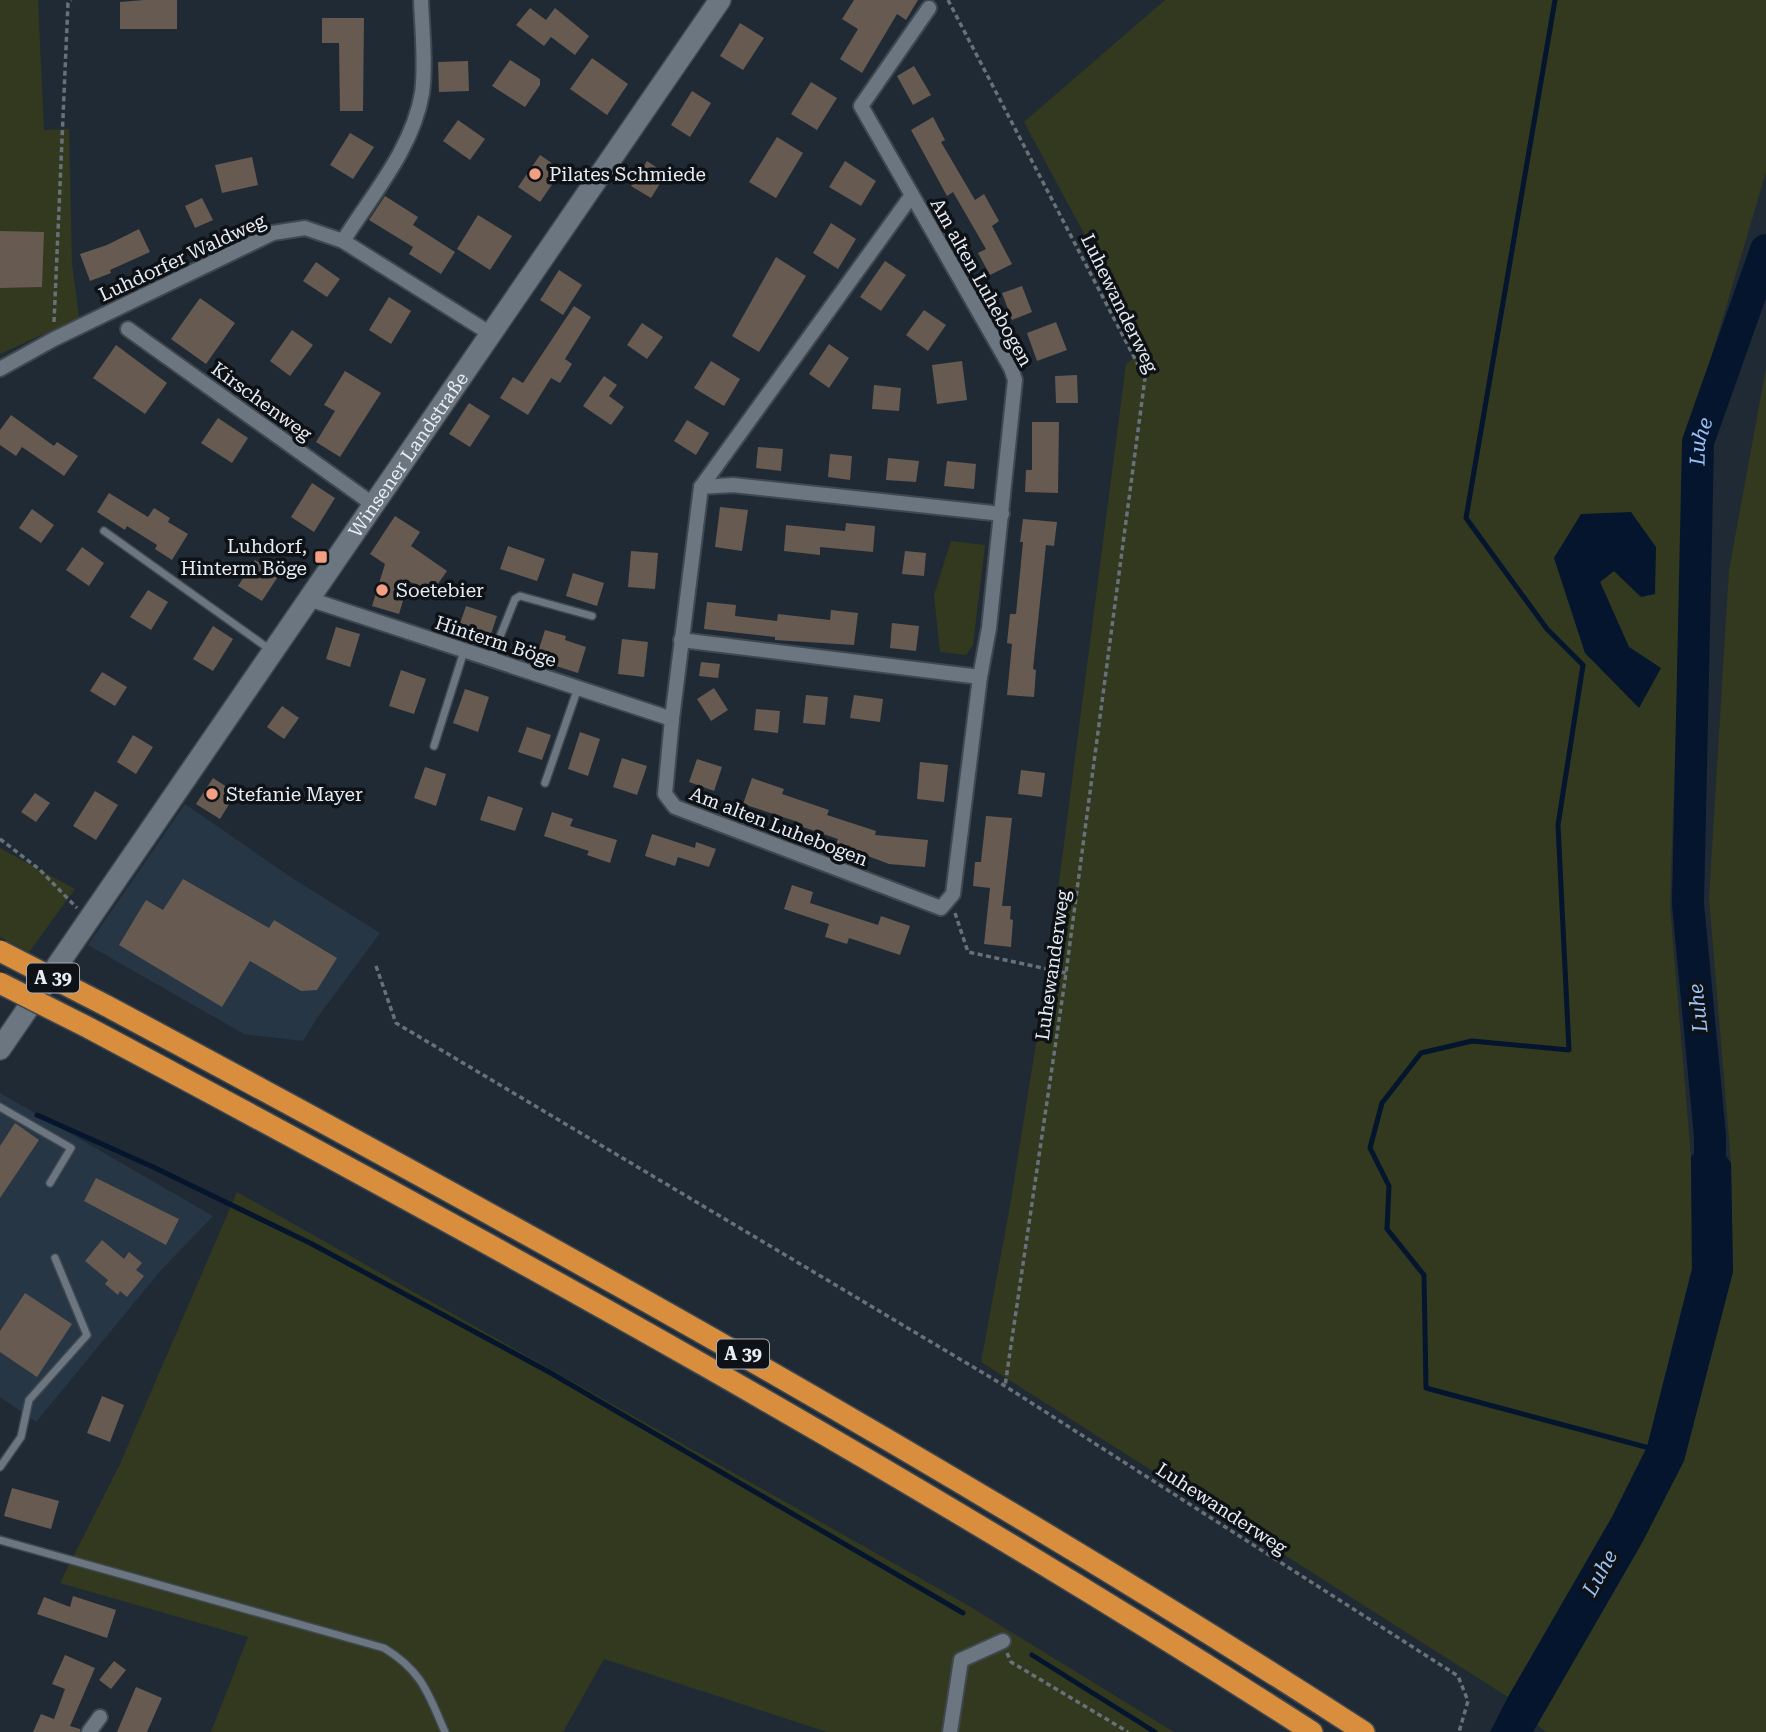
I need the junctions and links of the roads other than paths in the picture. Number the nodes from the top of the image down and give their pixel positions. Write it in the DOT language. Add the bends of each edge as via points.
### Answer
graph roads {
  1 [pos="421,0"];
  2 [pos="720,0"];
  3 [pos="929,8"];
  4 [pos="912,195"];
  5 [pos="343,241"];
  6 [pos="128,329"];
  7 [pos="491,334"];
  8 [pos="0,369"];
  9 [pos="701,486"];
  10 [pos="374,505"];
  11 [pos="1002,514"];
  12 [pos="104,531"];
  13 [pos="309,600"];
  14 [pos="592,616"];
  15 [pos="681,640"];
  16 [pos="273,651"];
  17 [pos="464,651"];
  18 [pos="491,660"];
  19 [pos="980,677"];
  20 [pos="578,688"];
  21 [pos="672,719"];
  22 [pos="434,746"];
  23 [pos="545,783"];
  24 [pos="0,951"];
  25 [pos="0,983"];
  26 [pos="0,1049"];
  27 [pos="0,1107"];
  28 [pos="50,1183"];
  29 [pos="55,1258"];
  30 [pos="0,1467"];
  31 [pos="0,1540"];
  32 [pos="1003,1641"];
  33 [pos="100,1717"];
  34 [pos="89,1732"];
  35 [pos="445,1732"];
  36 [pos="950,1732"];
  37 [pos="1312,1732"];
  38 [pos="1364,1732"];
  1 -- 5 [label="street" via="422,90 416,118 406,143"];
  2 -- 7 [label="main road, Winsener Landstraße"];
  3 -- 4 [label="street, Am alten Luhebogen" via="861,106"];
  4 -- 9 [label="street, Am alten Luhebogen"];
  4 -- 11 [label="street, Am alten Luhebogen" via="1012,368 1015,380"];
  5 -- 7 [label="street, Luhdorfer Waldweg"];
  5 -- 8 [label="street, Luhdorfer Waldweg" via="305,229 272,233"];
  6 -- 10 [label="street, Kirschenweg"];
  7 -- 10 [label="main road, Winsener Landstraße"];
  9 -- 11 [label="street" via="733,485"];
  9 -- 15 [label="street, Am alten Luhebogen"];
  10 -- 13 [label="main road, Winsener Landstraße"];
  11 -- 19 [label="street, Am alten Luhebogen"];
  12 -- 16 [label="lane"];
  13 -- 16 [label="main road, Winsener Landstraße"];
  13 -- 17 [label="street, Hinterm Böge"];
  14 -- 18 [label="lane" via="520,596"];
  15 -- 19 [label="street"];
  15 -- 21 [label="street, Am alten Luhebogen"];
  16 -- 26 [label="main road, Winsener Landstraße"];
  17 -- 18 [label="street, Hinterm Böge"];
  17 -- 22 [label="lane"];
  18 -- 20 [label="street, Hinterm Böge"];
  19 -- 21 [label="street, Am alten Luhebogen" via="953,894 941,908 675,807 666,794"];
  20 -- 21 [label="street, Hinterm Böge"];
  20 -- 23 [label="lane"];
  24 -- 38 [label="highway, A 39, bridge" via="522,1230 743,1354 1043,1532"];
  25 -- 37 [label="highway, A 39, bridge" via="336,1160 692,1357 1022,1551"];
  27 -- 28 [label="lane" via="71,1147"];
  29 -- 30 [label="lane" via="86,1335 29,1400 21,1437"];
  31 -- 35 [label="lane" via="384,1648 404,1660 424,1683"];
  32 -- 36 [label="street" via="961,1660"];
  33 -- 34 [label="street"];
}
